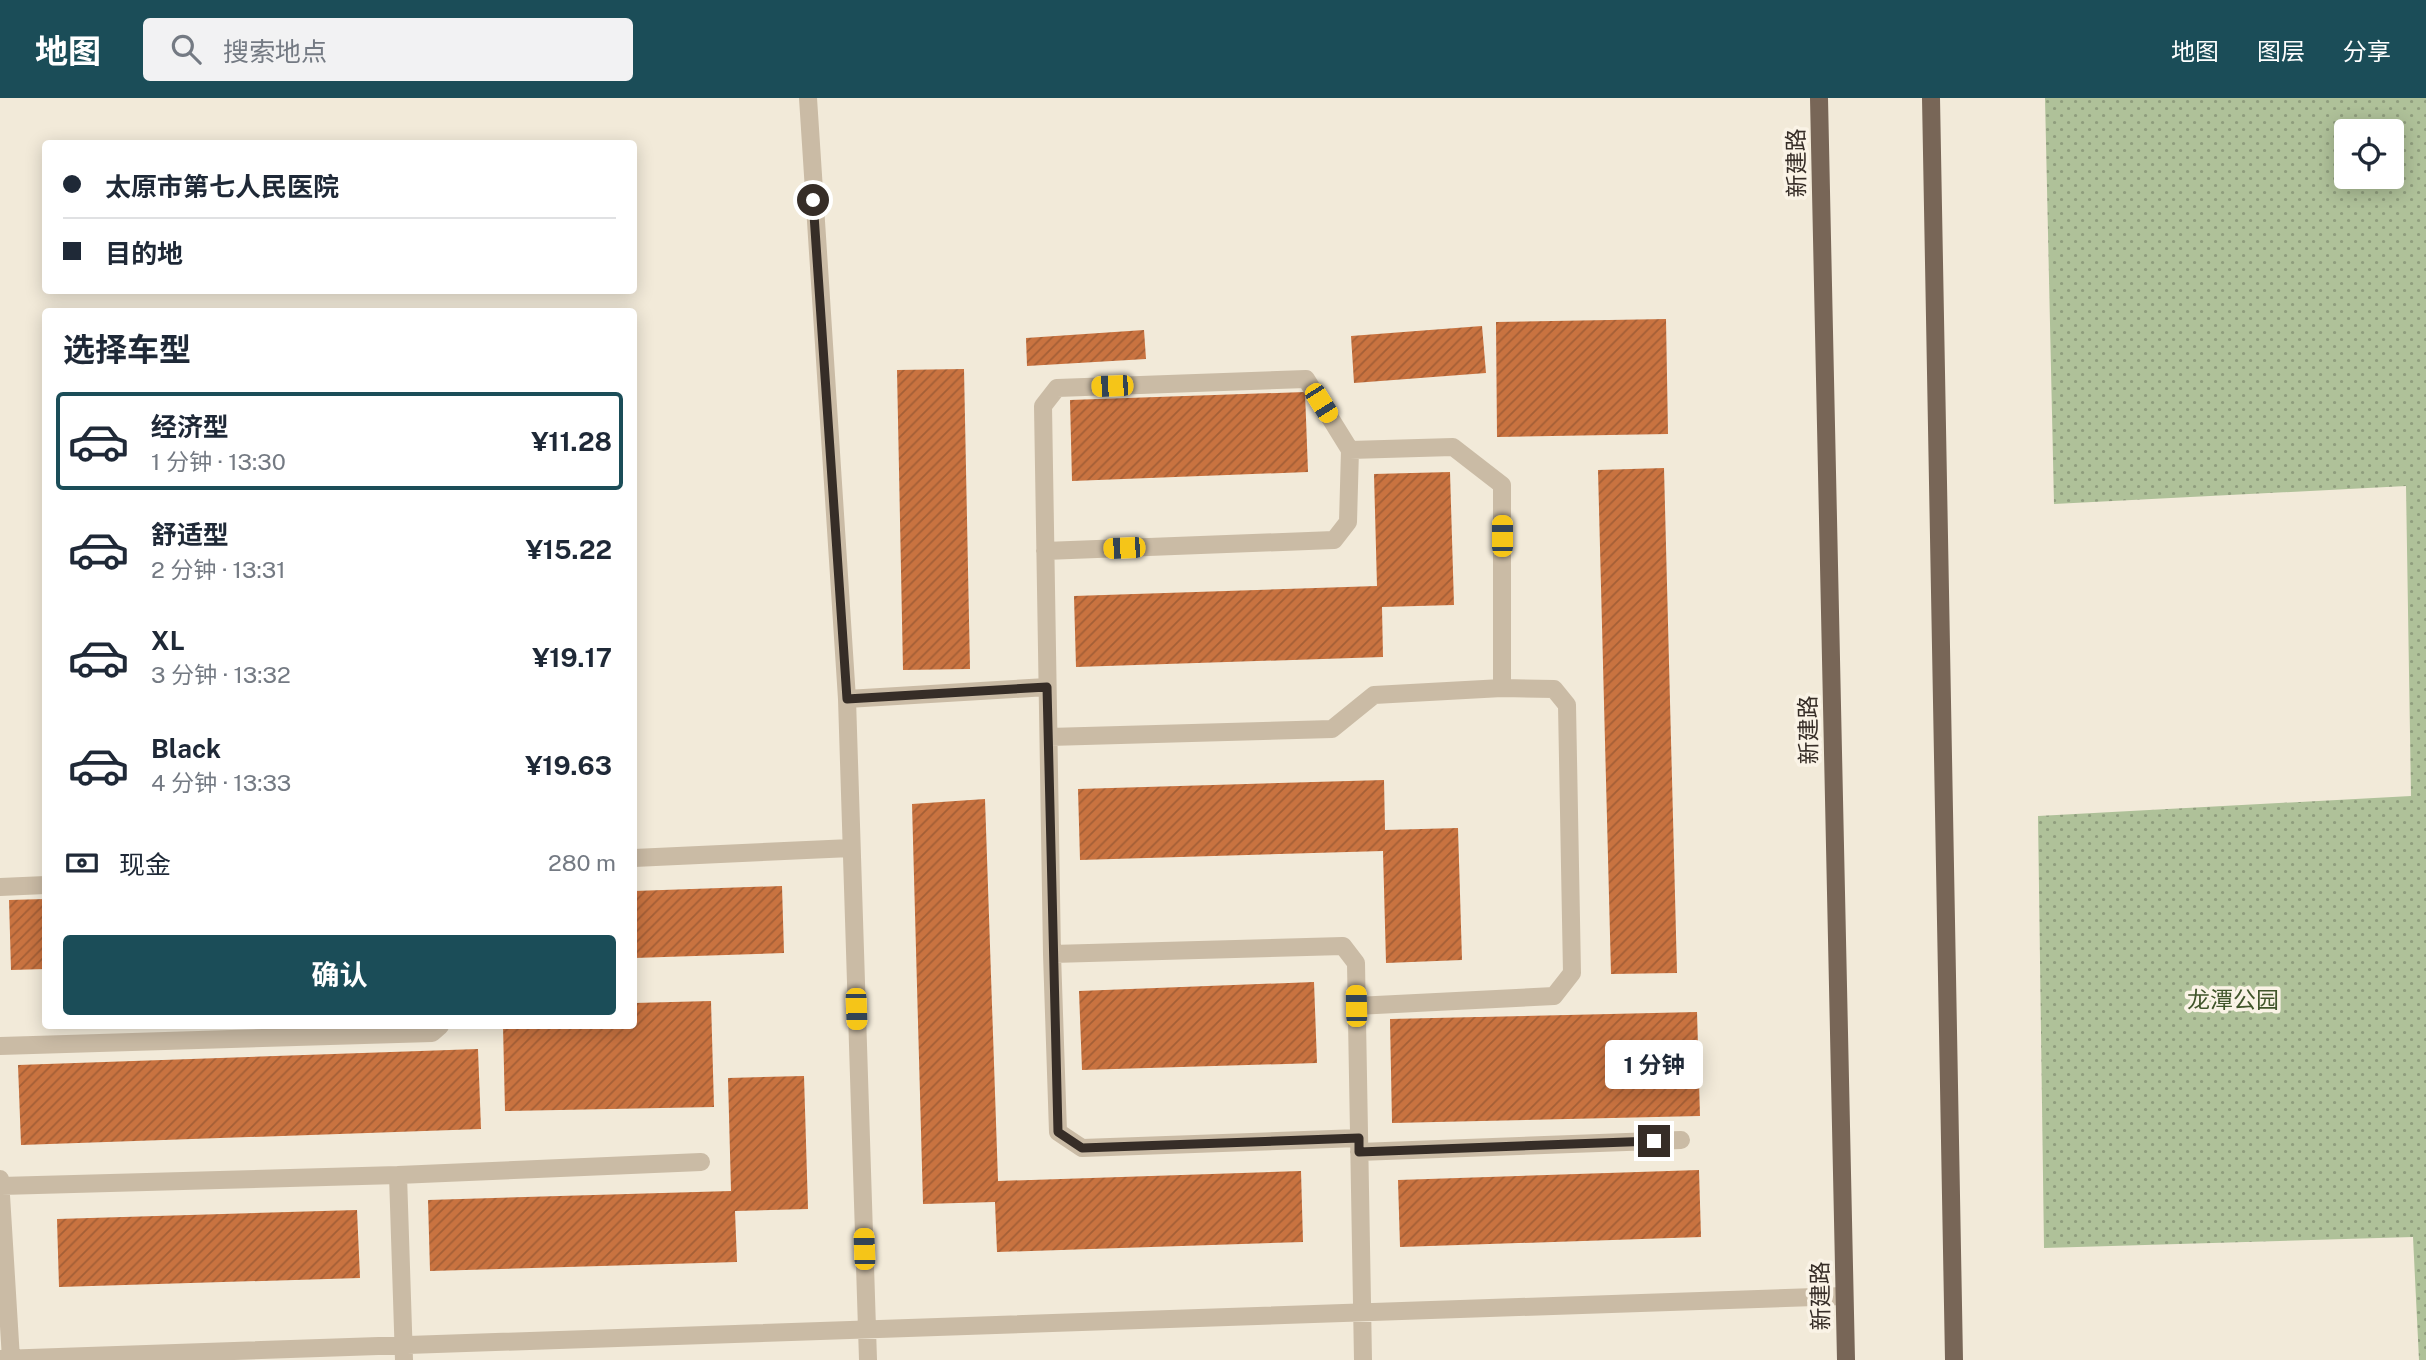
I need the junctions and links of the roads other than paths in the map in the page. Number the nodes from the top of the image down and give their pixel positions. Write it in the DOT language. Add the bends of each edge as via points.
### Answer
graph roads {
  1 [pos="808,98"];
  2 [pos="1819,98"];
  3 [pos="1931,98"];
  4 [pos="1350,450"];
  5 [pos="1045,551"];
  6 [pos="1047,687"];
  7 [pos="1502,688"];
  8 [pos="847,699"];
  9 [pos="1049,737"];
  10 [pos="851,848"];
  11 [pos="637,858"];
  12 [pos="42,885"];
  13 [pos="0,887"];
  14 [pos="1052,954"];
  15 [pos="1356,1006"];
  16 [pos="437,1029"];
  17 [pos="0,1046"];
  18 [pos="1681,1140"];
  19 [pos="1359,1145"];
  20 [pos="701,1162"];
  21 [pos="398,1175"];
  22 [pos="0,1179"];
  23 [pos="1,1185"];
  24 [pos="1,1206"];
  25 [pos="1844,1296"];
  26 [pos="1362,1316"];
  27 [pos="867,1329"];
  28 [pos="404,1353"];
  29 [pos="17,1359"];
  30 [pos="868,1360"];
  31 [pos="1363,1360"];
  32 [pos="1846,1360"];
  33 [pos="1954,1360"];
  1 -- 8 [label="street"];
  2 -- 25 [label="main road, 新建路"];
  3 -- 33 [label="main road"];
  4 -- 5 [label="street" via="1348,522 1334,540"];
  4 -- 5 [label="street" via="1306,379 1057,388 1043,406"];
  4 -- 7 [label="street" via="1453,447 1502,485"];
  5 -- 6 [label="street"];
  6 -- 8 [label="street"];
  6 -- 9 [label="street"];
  7 -- 9 [label="street" via="1374,695 1332,729"];
  7 -- 15 [label="street" via="1554,689 1567,705 1572,973 1554,996"];
  8 -- 10 [label="street"];
  9 -- 14 [label="street"];
  10 -- 11 [label="street"];
  10 -- 27 [label="street"];
  12 -- 13 [label="street"];
  14 -- 15 [label="street" via="1343,946 1356,962"];
  14 -- 19 [label="street" via="1058,1132 1082,1148"];
  15 -- 19 [label="street"];
  16 -- 17 [label="street" via="432,1033"];
  18 -- 19 [label="street"];
  19 -- 26 [label="street"];
  20 -- 21 [label="street"];
  21 -- 23 [label="street"];
  21 -- 28 [label="street"];
  22 -- 23 [label="street"];
  23 -- 24 [label="street"];
  24 -- 29 [label="street"];
  25 -- 26 [label="street"];
  25 -- 32 [label="main road, 新建路"];
  26 -- 27 [label="street"];
  26 -- 31 [label="street"];
  27 -- 28 [label="street"];
  27 -- 30 [label="street"];
  28 -- 29 [label="street"];
}
